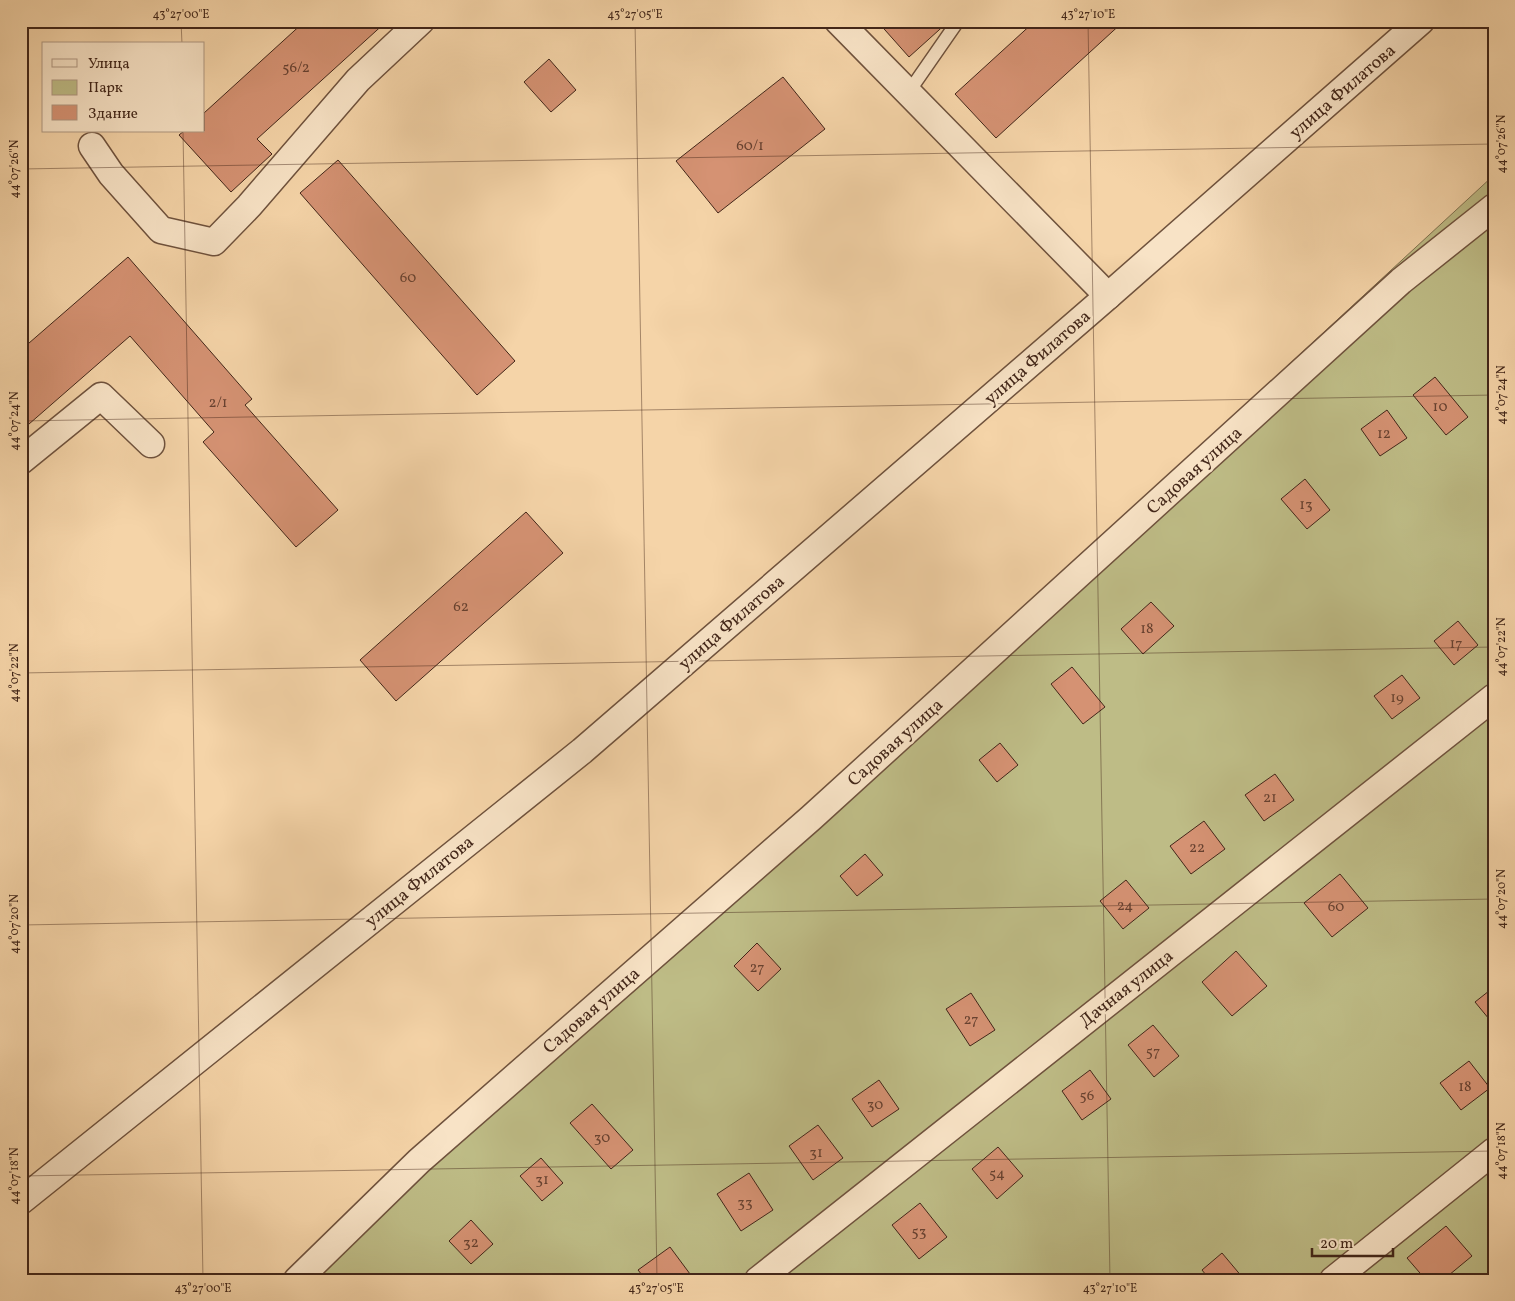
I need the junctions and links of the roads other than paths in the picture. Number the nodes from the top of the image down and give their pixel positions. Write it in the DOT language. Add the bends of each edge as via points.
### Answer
graph roads {
  1 [pos="420,21"];
  2 [pos="838,21"];
  3 [pos="958,21"];
  4 [pos="1421,21"];
  5 [pos="908,92"];
  6 [pos="92,146"];
  7 [pos="1494,207"];
  8 [pos="1108,296"];
  9 [pos="151,444"];
  10 [pos="21,461"];
  11 [pos="1494,697"];
  12 [pos="1494,1151"];
  13 [pos="21,1201"];
  14 [pos="298,1280"];
  15 [pos="758,1280"];
  16 [pos="1333,1280"];
  1 -- 6 [label="street" via="358,80 214,242 161,230 111,174"];
  2 -- 5 [label="street"];
  3 -- 5 [label="lane"];
  4 -- 8 [label="street, улица Филатова"];
  5 -- 8 [label="street"];
  7 -- 14 [label="street, Садовая улица" via="1401,282 811,818 419,1160"];
  8 -- 13 [label="street, улица Филатова" via="582,751"];
  9 -- 10 [label="street" via="101,396"];
  11 -- 15 [label="street, Дачная улица"];
  12 -- 16 [label="street"];
}
